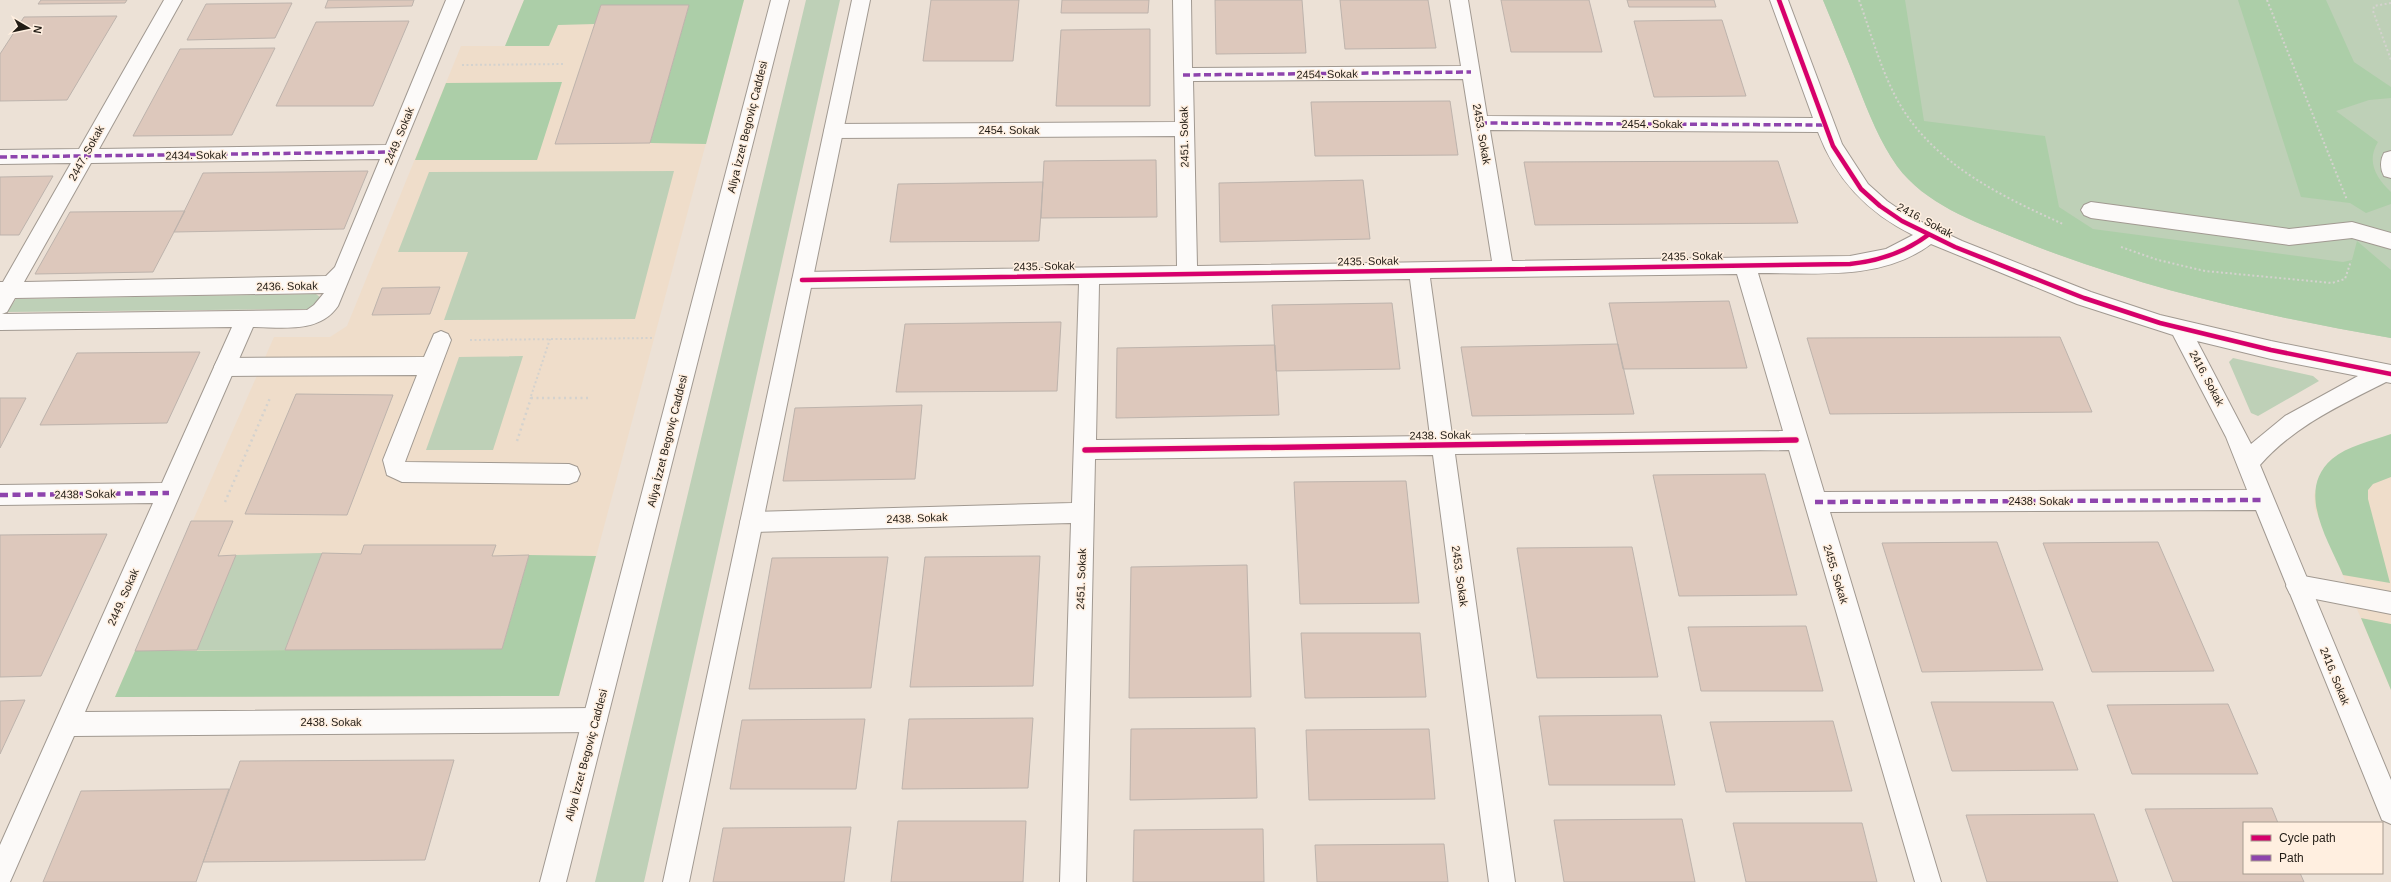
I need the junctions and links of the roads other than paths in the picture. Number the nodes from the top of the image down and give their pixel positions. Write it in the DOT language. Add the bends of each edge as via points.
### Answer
graph roads {
  1 [pos="173,0"];
  2 [pos="455,0"];
  3 [pos="780,0"];
  4 [pos="861,0"];
  5 [pos="1182,0"];
  6 [pos="1459,0"];
  7 [pos="1779,0"];
  8 [pos="1471,72"];
  9 [pos="1183,75"];
  10 [pos="1480,123"];
  11 [pos="1824,125"];
  12 [pos="1184,129"];
  13 [pos="833,131"];
  14 [pos="392,152"];
  15 [pos="84,156"];
  16 [pos="0,157"];
  17 [pos="2391,158"];
  18 [pos="2391,171"];
  19 [pos="2091,210"];
  20 [pos="1928,235"];
  21 [pos="2391,241"];
  22 [pos="1744,265"];
  23 [pos="1503,269"];
  24 [pos="1418,270"];
  25 [pos="343,272"];
  26 [pos="1186,274"];
  27 [pos="1089,275"];
  28 [pos="802,280"];
  29 [pos="313,286"];
  30 [pos="3,295"];
  31 [pos="332,297"];
  32 [pos="246,319"];
  33 [pos="0,322"];
  34 [pos="2180,328"];
  35 [pos="441,340"];
  36 [pos="431,366"];
  37 [pos="225,367"];
  38 [pos="2387,373"];
  39 [pos="1796,440"];
  40 [pos="1443,445"];
  41 [pos="1085,450"];
  42 [pos="2248,463"];
  43 [pos="570,474"];
  44 [pos="169,492"];
  45 [pos="0,495"];
  46 [pos="2263,500"];
  47 [pos="1815,502"];
  48 [pos="1083,513"];
  49 [pos="751,522"];
  50 [pos="2298,586"];
  51 [pos="2391,603"];
  52 [pos="595,720"];
  53 [pos="66,724"];
  54 [pos="2391,811"];
  55 [pos="0,875"];
  56 [pos="553,882"];
  57 [pos="676,882"];
  58 [pos="1073,882"];
  59 [pos="1502,882"];
  60 [pos="1928,882"];
  1 -- 15 [label="street, 2447. Sokak"];
  2 -- 14 [label="street, 2449. Sokak"];
  3 -- 52 [label="street, Aliya İzzet Begoviç Caddesi"];
  4 -- 13 [label="street"];
  5 -- 9 [label="street, 2451. Sokak"];
  6 -- 8 [label="street, 2453. Sokak"];
  7 -- 11 [label="street, 2416. Sokak"];
  8 -- 9 [label="street, 2454. Sokak"];
  8 -- 10 [label="street, 2453. Sokak"];
  9 -- 12 [label="street, 2451. Sokak"];
  10 -- 11 [label="street, 2454. Sokak"];
  10 -- 23 [label="street, 2453. Sokak"];
  11 -- 20 [label="street, 2416. Sokak" via="1833,146 1861,189 1880,206"];
  12 -- 13 [label="street, 2454. Sokak"];
  12 -- 26 [label="street, 2451. Sokak"];
  13 -- 28 [label="street"];
  14 -- 15 [label="street, 2434. Sokak"];
  14 -- 25 [label="street, 2449. Sokak"];
  15 -- 16 [label="street, 2434. Sokak"];
  15 -- 30 [label="street, 2447. Sokak"];
  17 -- 18 [label="street"];
  19 -- 21 [label="street" via="2289,237 2342,229 2360,231"];
  20 -- 22 [label="street, 2435. Sokak" via="1912,248 1896,256 1873,262"];
  20 -- 34 [label="street, 2416. Sokak" via="2084,298"];
  22 -- 23 [label="street, 2435. Sokak"];
  22 -- 39 [label="street, 2455. Sokak"];
  23 -- 24 [label="street, 2435. Sokak"];
  24 -- 26 [label="street, 2435. Sokak"];
  24 -- 40 [label="street, 2453. Sokak"];
  25 -- 29 [label="street, 2436. Sokak" via="331,284"];
  25 -- 31 [label="street, 2436. Sokak"];
  26 -- 27 [label="street, 2435. Sokak"];
  27 -- 28 [label="street, 2435. Sokak"];
  27 -- 41 [label="street, 2451. Sokak"];
  28 -- 49 [label="street"];
  29 -- 30 [label="street, 2436. Sokak"];
  29 -- 31 [label="street" via="328,288"];
  31 -- 32 [label="street, 2436. Sokak" via="328,306 315,316"];
  32 -- 33 [label="street, 2436. Sokak"];
  32 -- 37 [label="street, 2449. Sokak"];
  34 -- 38 [label="street" via="2271,350"];
  34 -- 42 [label="street, 2416. Sokak" via="2217,395"];
  35 -- 36 [label="street"];
  36 -- 37 [label="street"];
  36 -- 43 [label="street" via="394,460 395,468 402,472"];
  37 -- 44 [label="street, 2449. Sokak"];
  38 -- 42 [label="street" via="2284,427 2261,446"];
  39 -- 40 [label="street, 2438. Sokak"];
  39 -- 47 [label="street, 2455. Sokak"];
  40 -- 41 [label="street, 2438. Sokak"];
  40 -- 59 [label="street, 2453. Sokak"];
  41 -- 48 [label="street, 2451. Sokak"];
  42 -- 46 [label="street, 2416. Sokak"];
  44 -- 45 [label="street, 2438. Sokak"];
  44 -- 53 [label="street, 2449. Sokak"];
  46 -- 47 [label="street, 2438. Sokak"];
  46 -- 50 [label="street, 2416. Sokak"];
  47 -- 60 [label="street, 2455. Sokak"];
  48 -- 49 [label="street, 2438. Sokak"];
  48 -- 58 [label="street, 2451. Sokak"];
  49 -- 57 [label="street"];
  50 -- 51 [label="street"];
  50 -- 54 [label="street, 2416. Sokak"];
  52 -- 53 [label="street, 2438. Sokak"];
  52 -- 56 [label="street, Aliya İzzet Begoviç Caddesi"];
  53 -- 55 [label="street, 2449. Sokak"];
}
